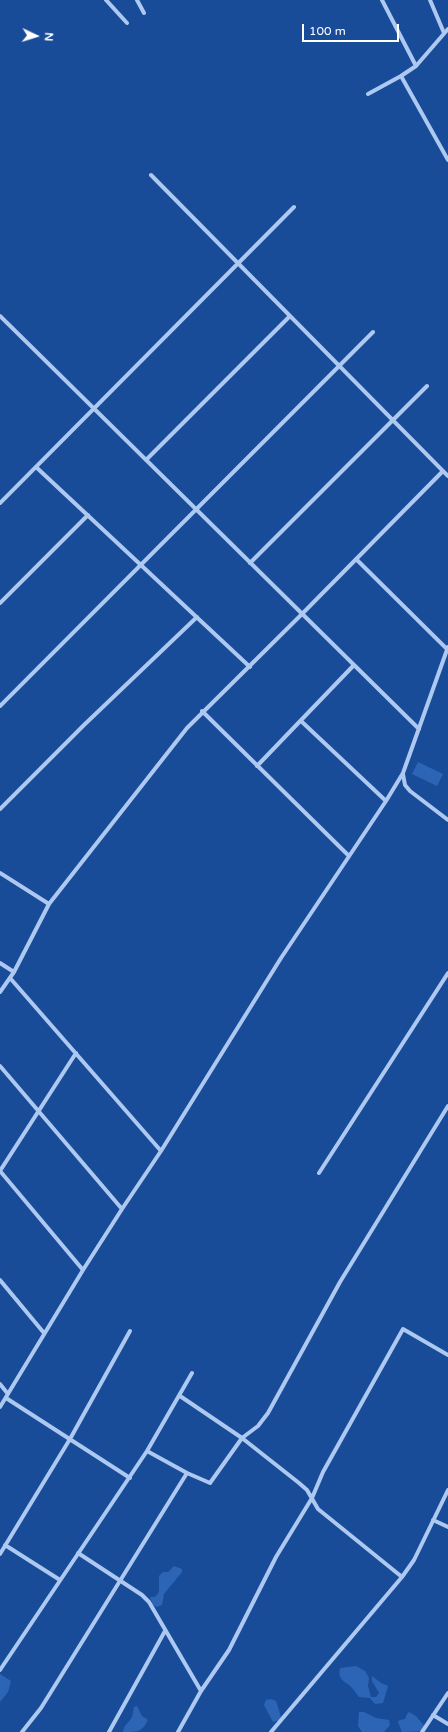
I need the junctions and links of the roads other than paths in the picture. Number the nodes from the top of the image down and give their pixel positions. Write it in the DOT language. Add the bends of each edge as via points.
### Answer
graph roads {
  1 [pos="106,0"];
  2 [pos="137,0"];
  3 [pos="382,0"];
  4 [pos="430,0"];
  5 [pos="144,13"];
  6 [pos="127,23"];
  7 [pos="448,29"];
  8 [pos="444,32"];
  9 [pos="416,66"];
  10 [pos="401,76"];
  11 [pos="368,94"];
  12 [pos="448,160"];
  13 [pos="151,175"];
  14 [pos="294,207"];
  15 [pos="238,263"];
  16 [pos="0,316"];
  17 [pos="290,316"];
  18 [pos="373,332"];
  19 [pos="339,366"];
  20 [pos="427,386"];
  21 [pos="94,408"];
  22 [pos="393,421"];
  23 [pos="146,460"];
  24 [pos="36,467"];
  25 [pos="443,471"];
  26 [pos="448,476"];
  27 [pos="0,503"];
  28 [pos="196,509"];
  29 [pos="88,515"];
  30 [pos="356,559"];
  31 [pos="250,563"];
  32 [pos="141,565"];
  33 [pos="0,602"];
  34 [pos="302,614"];
  35 [pos="197,617"];
  36 [pos="448,648"];
  37 [pos="354,665"];
  38 [pos="250,667"];
  39 [pos="0,706"];
  40 [pos="202,711"];
  41 [pos="301,721"];
  42 [pos="419,729"];
  43 [pos="257,766"];
  44 [pos="403,773"];
  45 [pos="386,801"];
  46 [pos="0,809"];
  47 [pos="448,820"];
  48 [pos="349,856"];
  49 [pos="0,873"];
  50 [pos="49,904"];
  51 [pos="0,963"];
  52 [pos="14,972"];
  53 [pos="448,974"];
  54 [pos="10,978"];
  55 [pos="0,992"];
  56 [pos="76,1053"];
  57 [pos="0,1066"];
  58 [pos="448,1106"];
  59 [pos="38,1111"];
  60 [pos="161,1151"];
  61 [pos="319,1174"];
  62 [pos="122,1209"];
  63 [pos="83,1270"];
  64 [pos="0,1280"];
  65 [pos="130,1331"];
  66 [pos="44,1333"];
  67 [pos="448,1355"];
  68 [pos="192,1373"];
  69 [pos="0,1384"];
  70 [pos="7,1396"];
  71 [pos="180,1396"];
  72 [pos="0,1407"];
  73 [pos="242,1438"];
  74 [pos="70,1439"];
  75 [pos="147,1451"];
  76 [pos="187,1473"];
  77 [pos="130,1478"];
  78 [pos="448,1490"];
  79 [pos="312,1498"];
  80 [pos="433,1520"];
  81 [pos="448,1528"];
  82 [pos="5,1545"];
  83 [pos="78,1553"];
  84 [pos="0,1554"];
  85 [pos="402,1577"];
  86 [pos="60,1580"];
  87 [pos="119,1580"];
  88 [pos="165,1631"];
  89 [pos="0,1670"];
  90 [pos="201,1691"];
  91 [pos="448,1693"];
  92 [pos="434,1715"];
  93 [pos="448,1724"];
  94 [pos="22,1732"];
  95 [pos="109,1732"];
  96 [pos="178,1732"];
  97 [pos="271,1732"];
  98 [pos="422,1732"];
  1 -- 6 [label="street"];
  2 -- 5 [label="street"];
  3 -- 9 [label="street"];
  4 -- 8 [label="street"];
  7 -- 8 [label="street"];
  8 -- 9 [label="street"];
  9 -- 10 [label="street"];
  10 -- 11 [label="street"];
  10 -- 12 [label="street"];
  13 -- 15 [label="street"];
  14 -- 15 [label="street"];
  15 -- 17 [label="street"];
  15 -- 21 [label="street"];
  16 -- 21 [label="street"];
  17 -- 19 [label="street"];
  17 -- 23 [label="street"];
  18 -- 19 [label="street"];
  19 -- 22 [label="street"];
  19 -- 28 [label="street"];
  20 -- 22 [label="street"];
  21 -- 23 [label="street"];
  21 -- 24 [label="street"];
  22 -- 25 [label="street"];
  22 -- 31 [label="street"];
  23 -- 28 [label="street"];
  24 -- 27 [label="street"];
  24 -- 29 [label="street"];
  25 -- 26 [label="street"];
  25 -- 30 [label="street"];
  28 -- 31 [label="street"];
  28 -- 32 [label="street"];
  29 -- 32 [label="street"];
  29 -- 33 [label="street"];
  30 -- 34 [label="street"];
  30 -- 36 [label="street"];
  31 -- 34 [label="street"];
  32 -- 35 [label="street"];
  32 -- 39 [label="street"];
  34 -- 37 [label="street"];
  34 -- 38 [label="street"];
  35 -- 38 [label="street"];
  35 -- 46 [label="street"];
  36 -- 42 [label="street"];
  37 -- 41 [label="street"];
  37 -- 42 [label="street"];
  38 -- 40 [label="street"];
  40 -- 43 [label="street"];
  40 -- 50 [label="street"];
  41 -- 43 [label="street"];
  41 -- 45 [label="street"];
  42 -- 44 [label="street"];
  43 -- 48 [label="street"];
  44 -- 45 [label="street"];
  44 -- 47 [label="street" via="405,785 410,791"];
  45 -- 48 [label="street"];
  48 -- 60 [label="street" via="281,958"];
  49 -- 50 [label="street"];
  50 -- 52 [label="street"];
  51 -- 52 [label="street"];
  52 -- 54 [label="street"];
  53 -- 61 [label="street"];
  54 -- 55 [label="street"];
  54 -- 56 [label="street"];
  56 -- 59 [label="street"];
  56 -- 60 [label="street"];
  57 -- 59 [label="street"];
  58 -- 73 [label="street" via="340,1282 268,1413 258,1426"];
  59 -- 62 [label="street"];
  59 -- 63 [label="street" via="0,1172"];
  60 -- 62 [label="street"];
  62 -- 63 [label="street"];
  63 -- 66 [label="street"];
  64 -- 66 [label="street"];
  65 -- 74 [label="street"];
  66 -- 70 [label="street"];
  67 -- 79 [label="street" via="403,1330 323,1472"];
  68 -- 71 [label="street"];
  69 -- 70 [label="street"];
  70 -- 72 [label="street"];
  70 -- 74 [label="street"];
  71 -- 73 [label="street"];
  71 -- 75 [label="street"];
  73 -- 76 [label="street" via="210,1483"];
  73 -- 79 [label="street" via="303,1487"];
  74 -- 77 [label="street"];
  74 -- 82 [label="street"];
  75 -- 76 [label="street"];
  75 -- 77 [label="street"];
  76 -- 87 [label="street"];
  77 -- 83 [label="street"];
  78 -- 80 [label="street"];
  79 -- 85 [label="street" via="318,1509"];
  79 -- 90 [label="street" via="276,1557 229,1650"];
  80 -- 81 [label="street"];
  80 -- 85 [label="street" via="414,1560"];
  82 -- 84 [label="street"];
  82 -- 86 [label="street"];
  83 -- 86 [label="street"];
  83 -- 87 [label="street"];
  85 -- 97 [label="street"];
  86 -- 89 [label="street"];
  87 -- 88 [label="street" via="149,1602"];
  87 -- 94 [label="street" via="45,1702"];
  88 -- 90 [label="street"];
  88 -- 95 [label="street"];
  90 -- 96 [label="street"];
  91 -- 92 [label="street"];
  92 -- 93 [label="street"];
  92 -- 98 [label="street"];
}
